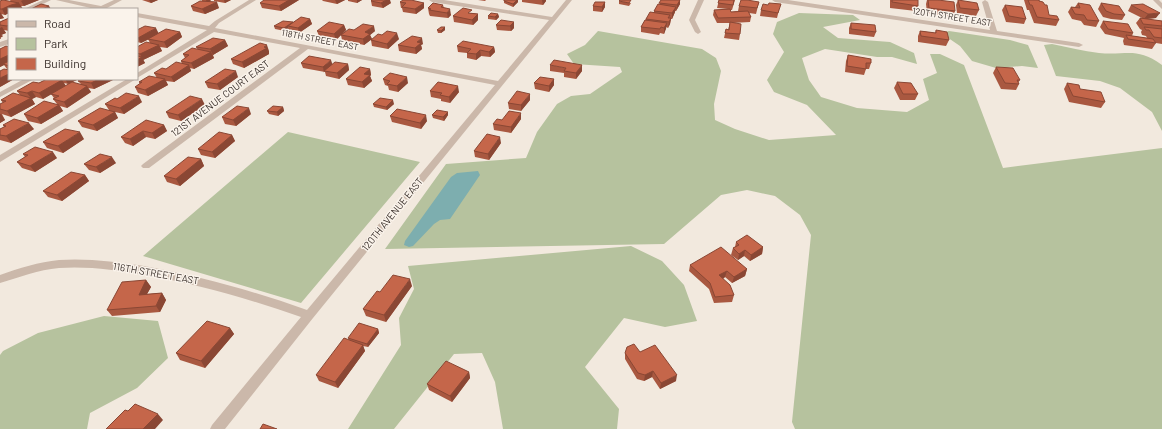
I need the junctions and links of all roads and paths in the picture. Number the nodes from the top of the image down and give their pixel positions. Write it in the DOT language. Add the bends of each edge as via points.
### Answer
graph roads {
  1 [pos="48,0"];
  2 [pos="59,0"];
  3 [pos="119,0"];
  4 [pos="253,0"];
  5 [pos="432,0"];
  6 [pos="569,0"];
  7 [pos="701,0"];
  8 [pos="775,0"];
  9 [pos="1156,0"];
  10 [pos="985,2"];
  11 [pos="84,5"];
  12 [pos="1162,7"];
  13 [pos="30,8"];
  14 [pos="78,8"];
  15 [pos="98,8"];
  16 [pos="105,8"];
  17 [pos="138,15"];
  18 [pos="146,17"];
  19 [pos="553,20"];
  20 [pos="138,21"];
  21 [pos="212,30"];
  22 [pos="698,32"];
  23 [pos="994,33"];
  24 [pos="1078,44"];
  25 [pos="306,47"];
  26 [pos="138,75"];
  27 [pos="28,80"];
  28 [pos="130,80"];
  29 [pos="499,84"];
  30 [pos="0,95"];
  31 [pos="1,158"];
  32 [pos="146,166"];
  33 [pos="0,279"];
  34 [pos="309,314"];
  35 [pos="217,429"];
  1 -- 13 [label="street"];
  2 -- 11 [label="street"];
  3 -- 16 [label="street"];
  4 -- 21 [label="street" via="216,22"];
  5 -- 19 [label="street"];
  6 -- 19 [label="street, 120TH AVENUE EAST"];
  7 -- 22 [label="street" via="692,20"];
  8 -- 23 [label="street, 120TH STREET EAST"];
  9 -- 12 [label="street"];
  10 -- 23 [label="street"];
  11 -- 14 [label="street"];
  11 -- 15 [label="street"];
  17 -- 18 [label="street, 118TH STREET EAST"];
  18 -- 20 [label="street"];
  18 -- 21 [label="street, 118TH STREET EAST"];
  19 -- 29 [label="street, 120TH AVENUE EAST"];
  21 -- 25 [label="street, 118TH STREET EAST"];
  21 -- 26 [label="street"];
  23 -- 24 [label="street, 120TH STREET EAST"];
  25 -- 29 [label="street, 118TH STREET EAST"];
  25 -- 32 [label="street, 121ST AVENUE COURT EAST"];
  27 -- 30 [label="street"];
  28 -- 31 [label="street"];
  29 -- 34 [label="street, 120TH AVENUE EAST"];
  33 -- 34 [label="street, 116TH STREET EAST" via="42,266 95,263 224,286"];
  34 -- 35 [label="street, 120TH AVENUE EAST"];
}
